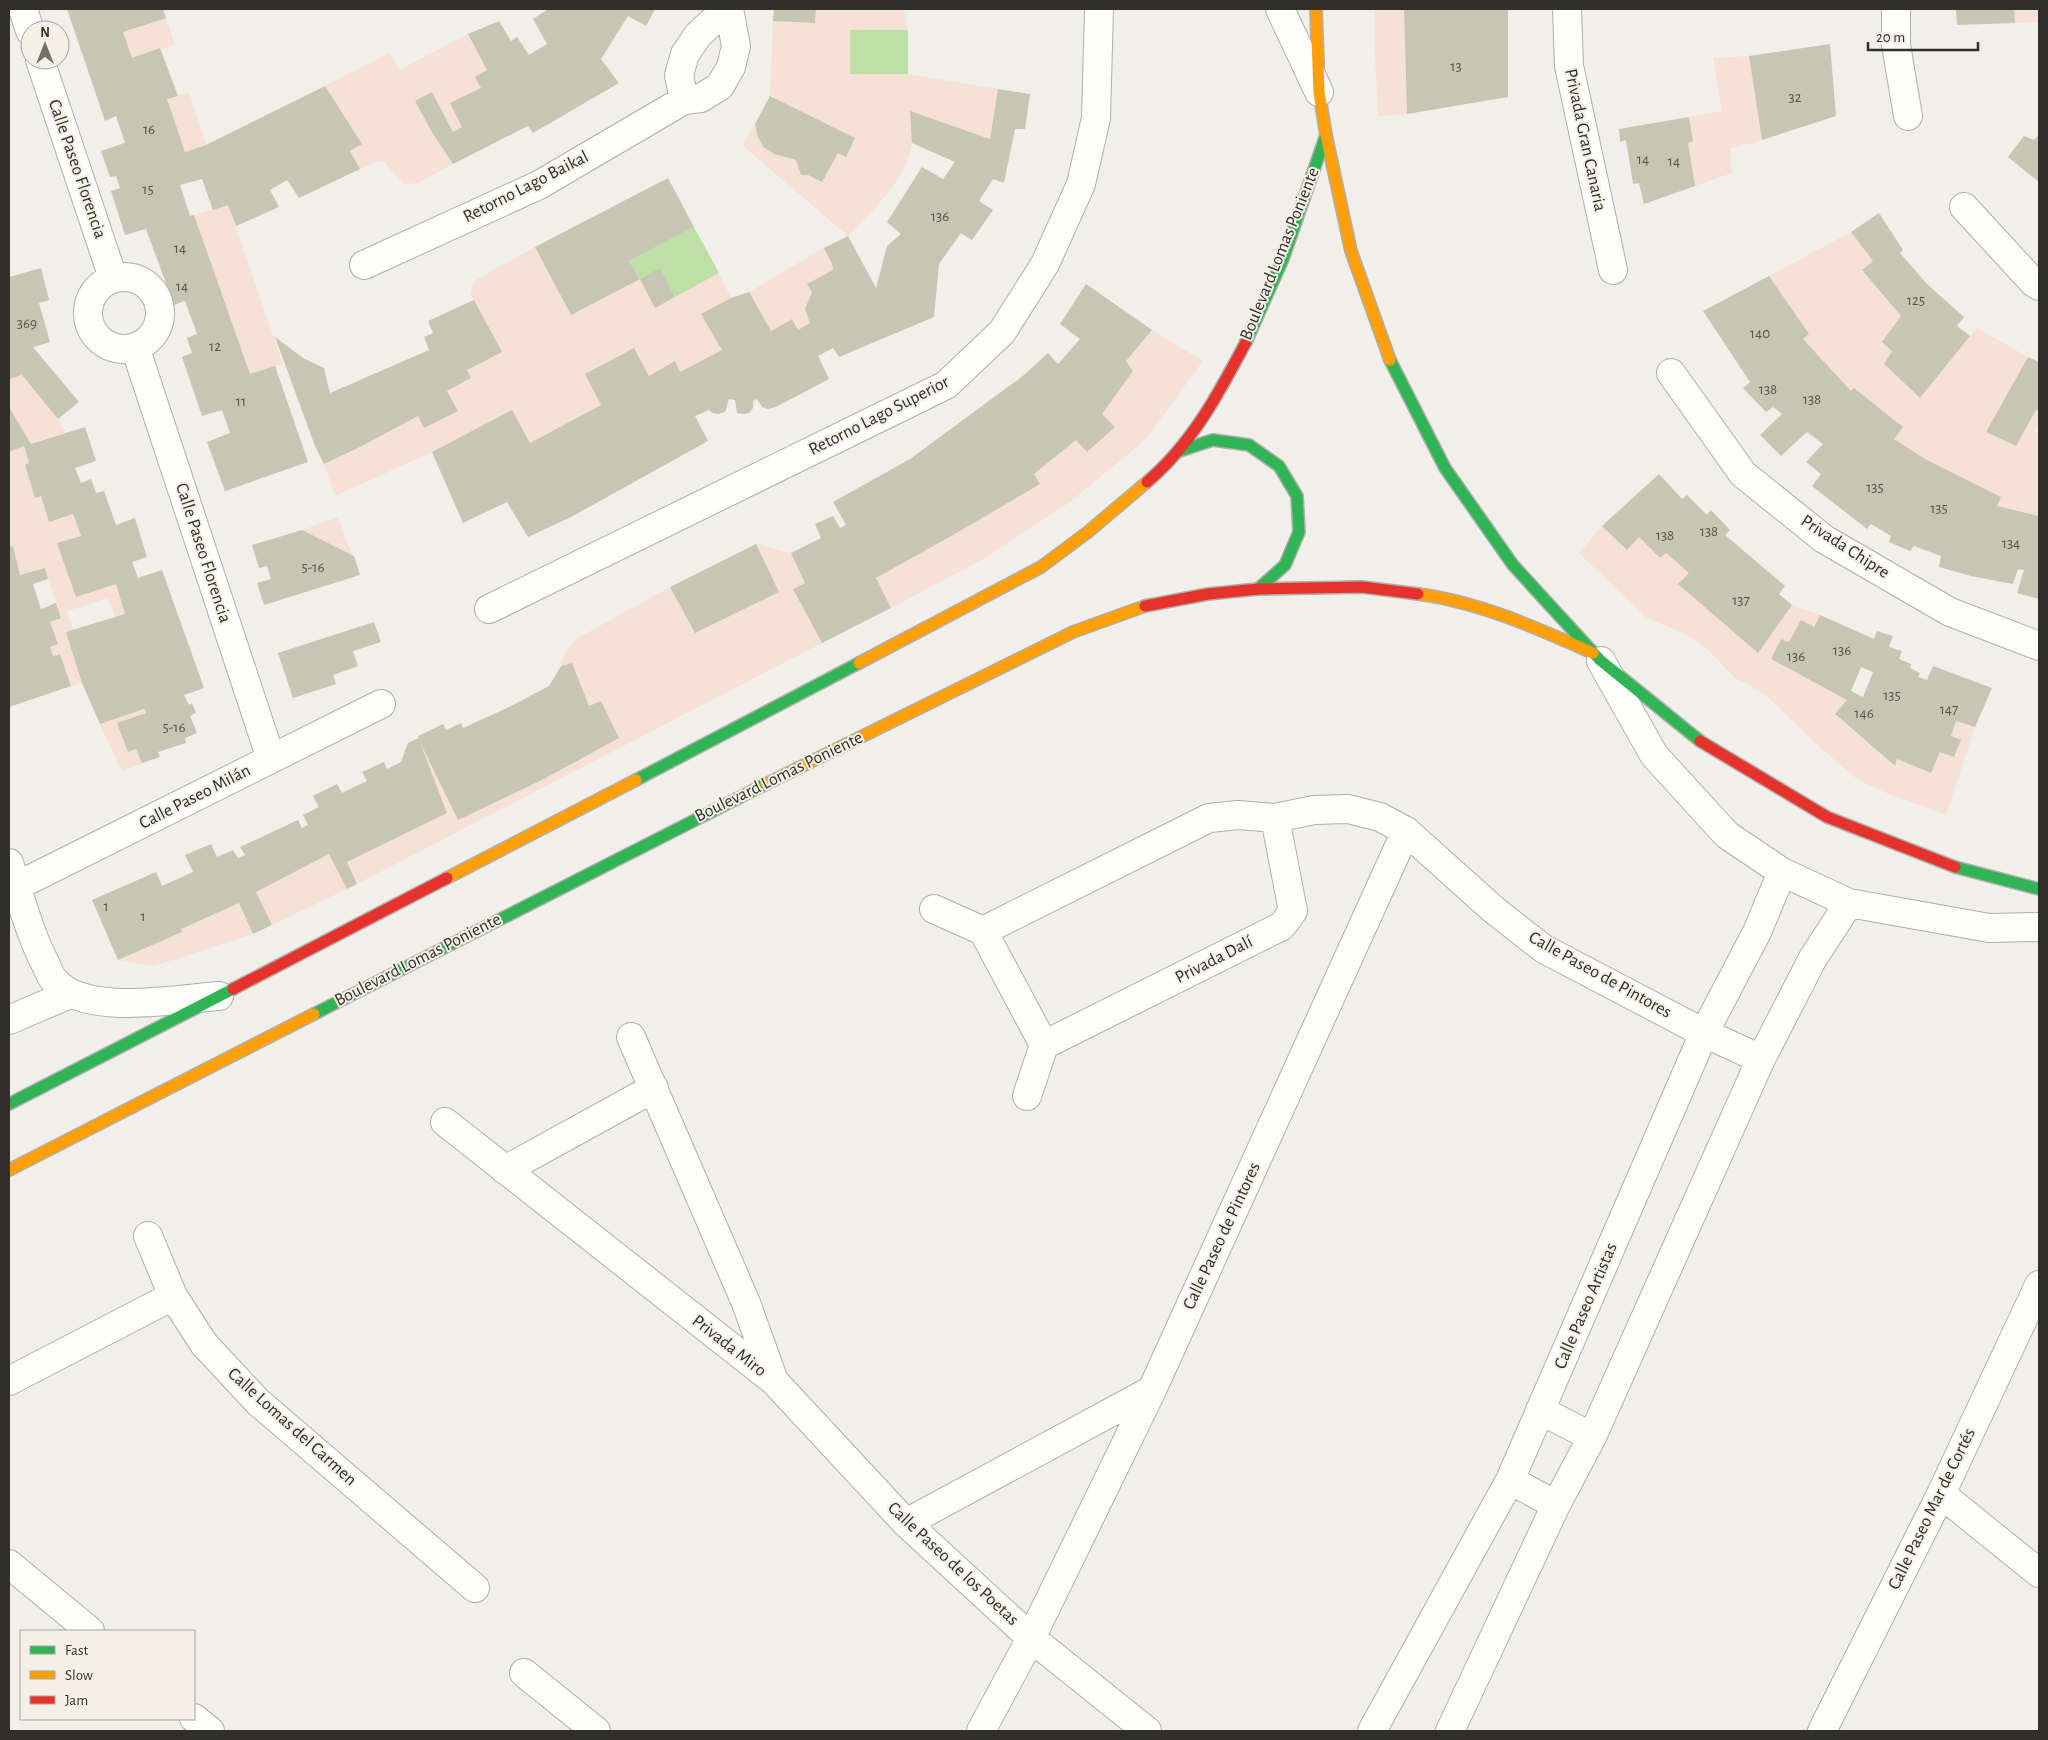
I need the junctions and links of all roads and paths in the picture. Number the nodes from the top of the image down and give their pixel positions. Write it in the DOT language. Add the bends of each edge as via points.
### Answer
graph roads {
  1 [pos="1099,9"];
  2 [pos="1280,9"];
  3 [pos="1316,9"];
  4 [pos="1567,9"];
  5 [pos="1896,9"];
  6 [pos="729,11"];
  7 [pos="43,70"];
  8 [pos="1319,92"];
  9 [pos="684,100"];
  10 [pos="1908,116"];
  11 [pos="1326,135"];
  12 [pos="1964,207"];
  13 [pos="364,265"];
  14 [pos="1613,270"];
  15 [pos="113,278"];
  16 [pos="2039,286"];
  17 [pos="135,347"];
  18 [pos="1671,373"];
  19 [pos="1179,450"];
  20 [pos="1258,589"];
  21 [pos="489,609"];
  22 [pos="2039,646"];
  23 [pos="1597,656"];
  24 [pos="381,704"];
  25 [pos="271,759"];
  26 [pos="1275,818"];
  27 [pos="1406,831"];
  28 [pos="1782,872"];
  29 [pos="11,880"];
  30 [pos="2039,889"];
  31 [pos="1849,903"];
  32 [pos="934,909"];
  33 [pos="2039,927"];
  34 [pos="983,931"];
  35 [pos="70,994"];
  36 [pos="219,996"];
  37 [pos="9,1020"];
  38 [pos="1704,1033"];
  39 [pos="631,1037"];
  40 [pos="1044,1045"];
  41 [pos="1762,1059"];
  42 [pos="654,1088"];
  43 [pos="1027,1096"];
  44 [pos="9,1104"];
  45 [pos="445,1122"];
  46 [pos="9,1170"];
  47 [pos="506,1170"];
  48 [pos="148,1236"];
  49 [pos="2039,1285"];
  50 [pos="173,1296"];
  51 [pos="9,1381"];
  52 [pos="774,1381"];
  53 [pos="1152,1390"];
  54 [pos="1540,1410"];
  55 [pos="1592,1437"];
  56 [pos="1510,1480"];
  57 [pos="1940,1494"];
  58 [pos="1556,1505"];
  59 [pos="906,1523"];
  60 [pos="9,1564"];
  61 [pos="2039,1573"];
  62 [pos="475,1588"];
  63 [pos="89,1630"];
  64 [pos="1032,1638"];
  65 [pos="524,1672"];
  66 [pos="195,1719"];
  67 [pos="210,1731"];
  68 [pos="596,1731"];
  69 [pos="981,1731"];
  70 [pos="1146,1731"];
  71 [pos="1372,1731"];
  72 [pos="1450,1731"];
  73 [pos="1822,1731"];
  1 -- 21 [label="street, Retorno Lago Superior" via="1096,118 1082,184 1045,264 1002,332 946,385"];
  2 -- 8 [label="street"];
  3 -- 8 [label="street"];
  4 -- 14 [label="street, Privada Gran Canaria" via="1568,66"];
  5 -- 10 [label="street" via="1896,45"];
  6 -- 9 [label="street" via="698,35 685,54 679,75"];
  6 -- 9 [label="street, Retorno Lago Baikal" via="736,46 731,67 720,86 701,98"];
  7 -- 15 [label="street, Calle Paseo Florencia"];
  8 -- 11 [label="street"];
  9 -- 13 [label="street, Retorno Lago Baikal" via="539,185"];
  11 -- 19 [label="street, Boulevard Lomas Poniente" via="1306,197 1258,317 1224,384"];
  11 -- 23 [label="street" via="1351,251 1391,362 1445,468 1513,565"];
  12 -- 16 [label="street"];
  15 -- 17 [label="street" via="127,277 140,281 152,289 158,302 160,316 156,329 148,340"];
  15 -- 17 [label="street" via="92,296 88,309 90,324 96,336 108,345"];
  17 -- 25 [label="street, Calle Paseo Florencia"];
  18 -- 22 [label="street, Privada Chipre" via="1743,474 1824,538 1950,612"];
  19 -- 20 [label="street" via="1213,440 1250,445 1279,466 1296,496 1299,532 1285,565"];
  19 -- 36 [label="street, Boulevard Lomas Poniente" via="1078,542 1041,567"];
  20 -- 23 [label="street, Boulevard Lomas Poniente" via="1362,587 1434,596 1515,618"];
  20 -- 46 [label="street, Boulevard Lomas Poniente" via="1208,594 1141,607 1073,632 724,804"];
  23 -- 28 [label="street" via="1654,755 1727,835"];
  23 -- 30 [label="street" via="1708,747 1827,816 1954,867"];
  24 -- 25 [label="street, Calle Paseo Milán"];
  25 -- 29 [label="street, Calle Paseo Milán"];
  26 -- 27 [label="street, Calle Paseo de Pintores" via="1314,810 1348,809 1380,817"];
  26 -- 34 [label="street, Calle Paseo de Pintores" via="1238,815 1209,818"];
  26 -- 40 [label="street, Privada Dalí" via="1293,911 1282,926"];
  27 -- 38 [label="street, Calle Paseo de Pintores" via="1494,910 1544,948"];
  27 -- 53 [label="street, Calle Paseo de Pintores"];
  28 -- 31 [label="street"];
  28 -- 38 [label="street, Calle Paseo Artistas" via="1757,932"];
  29 -- 35 [label="street" via="39,952 54,980"];
  31 -- 33 [label="street" via="1989,928"];
  31 -- 41 [label="street" via="1813,958"];
  32 -- 34 [label="street"];
  34 -- 40 [label="street"];
  35 -- 36 [label="street" via="89,1000 126,1003"];
  35 -- 37 [label="street"];
  36 -- 44 [label="street, Boulevard Lomas Poniente"];
  38 -- 41 [label="street, Calle Paseo de Pintores"];
  38 -- 54 [label="street, Calle Paseo Artistas"];
  39 -- 42 [label="street, Privada Miro"];
  40 -- 43 [label="street"];
  41 -- 55 [label="street"];
  42 -- 47 [label="street"];
  42 -- 52 [label="street, Privada Miro" via="746,1303"];
  45 -- 47 [label="street, Privada Miro"];
  47 -- 52 [label="street, Privada Miro"];
  48 -- 50 [label="street, Calle Lomas del Carmen"];
  49 -- 57 [label="street, Calle Paseo Mar de Cortés"];
  50 -- 51 [label="street"];
  50 -- 62 [label="street, Calle Lomas del Carmen" via="204,1344 258,1402"];
  52 -- 59 [label="street, Calle Paseo de los Poetas"];
  53 -- 59 [label="street"];
  53 -- 64 [label="street, Calle Paseo de Pintores"];
  54 -- 55 [label="street"];
  54 -- 56 [label="street, Calle Paseo Artistas"];
  55 -- 58 [label="street"];
  56 -- 58 [label="street"];
  56 -- 71 [label="street, Calle Paseo Artistas"];
  57 -- 61 [label="street"];
  57 -- 73 [label="street, Calle Paseo Mar de Cortés"];
  58 -- 72 [label="street"];
  59 -- 64 [label="street, Calle Paseo de los Poetas"];
  60 -- 63 [label="street"];
  64 -- 69 [label="street, Calle Paseo de Pintores"];
  64 -- 70 [label="street, Calle Paseo de los Poetas"];
  65 -- 68 [label="street"];
  66 -- 67 [label="street"];
}
